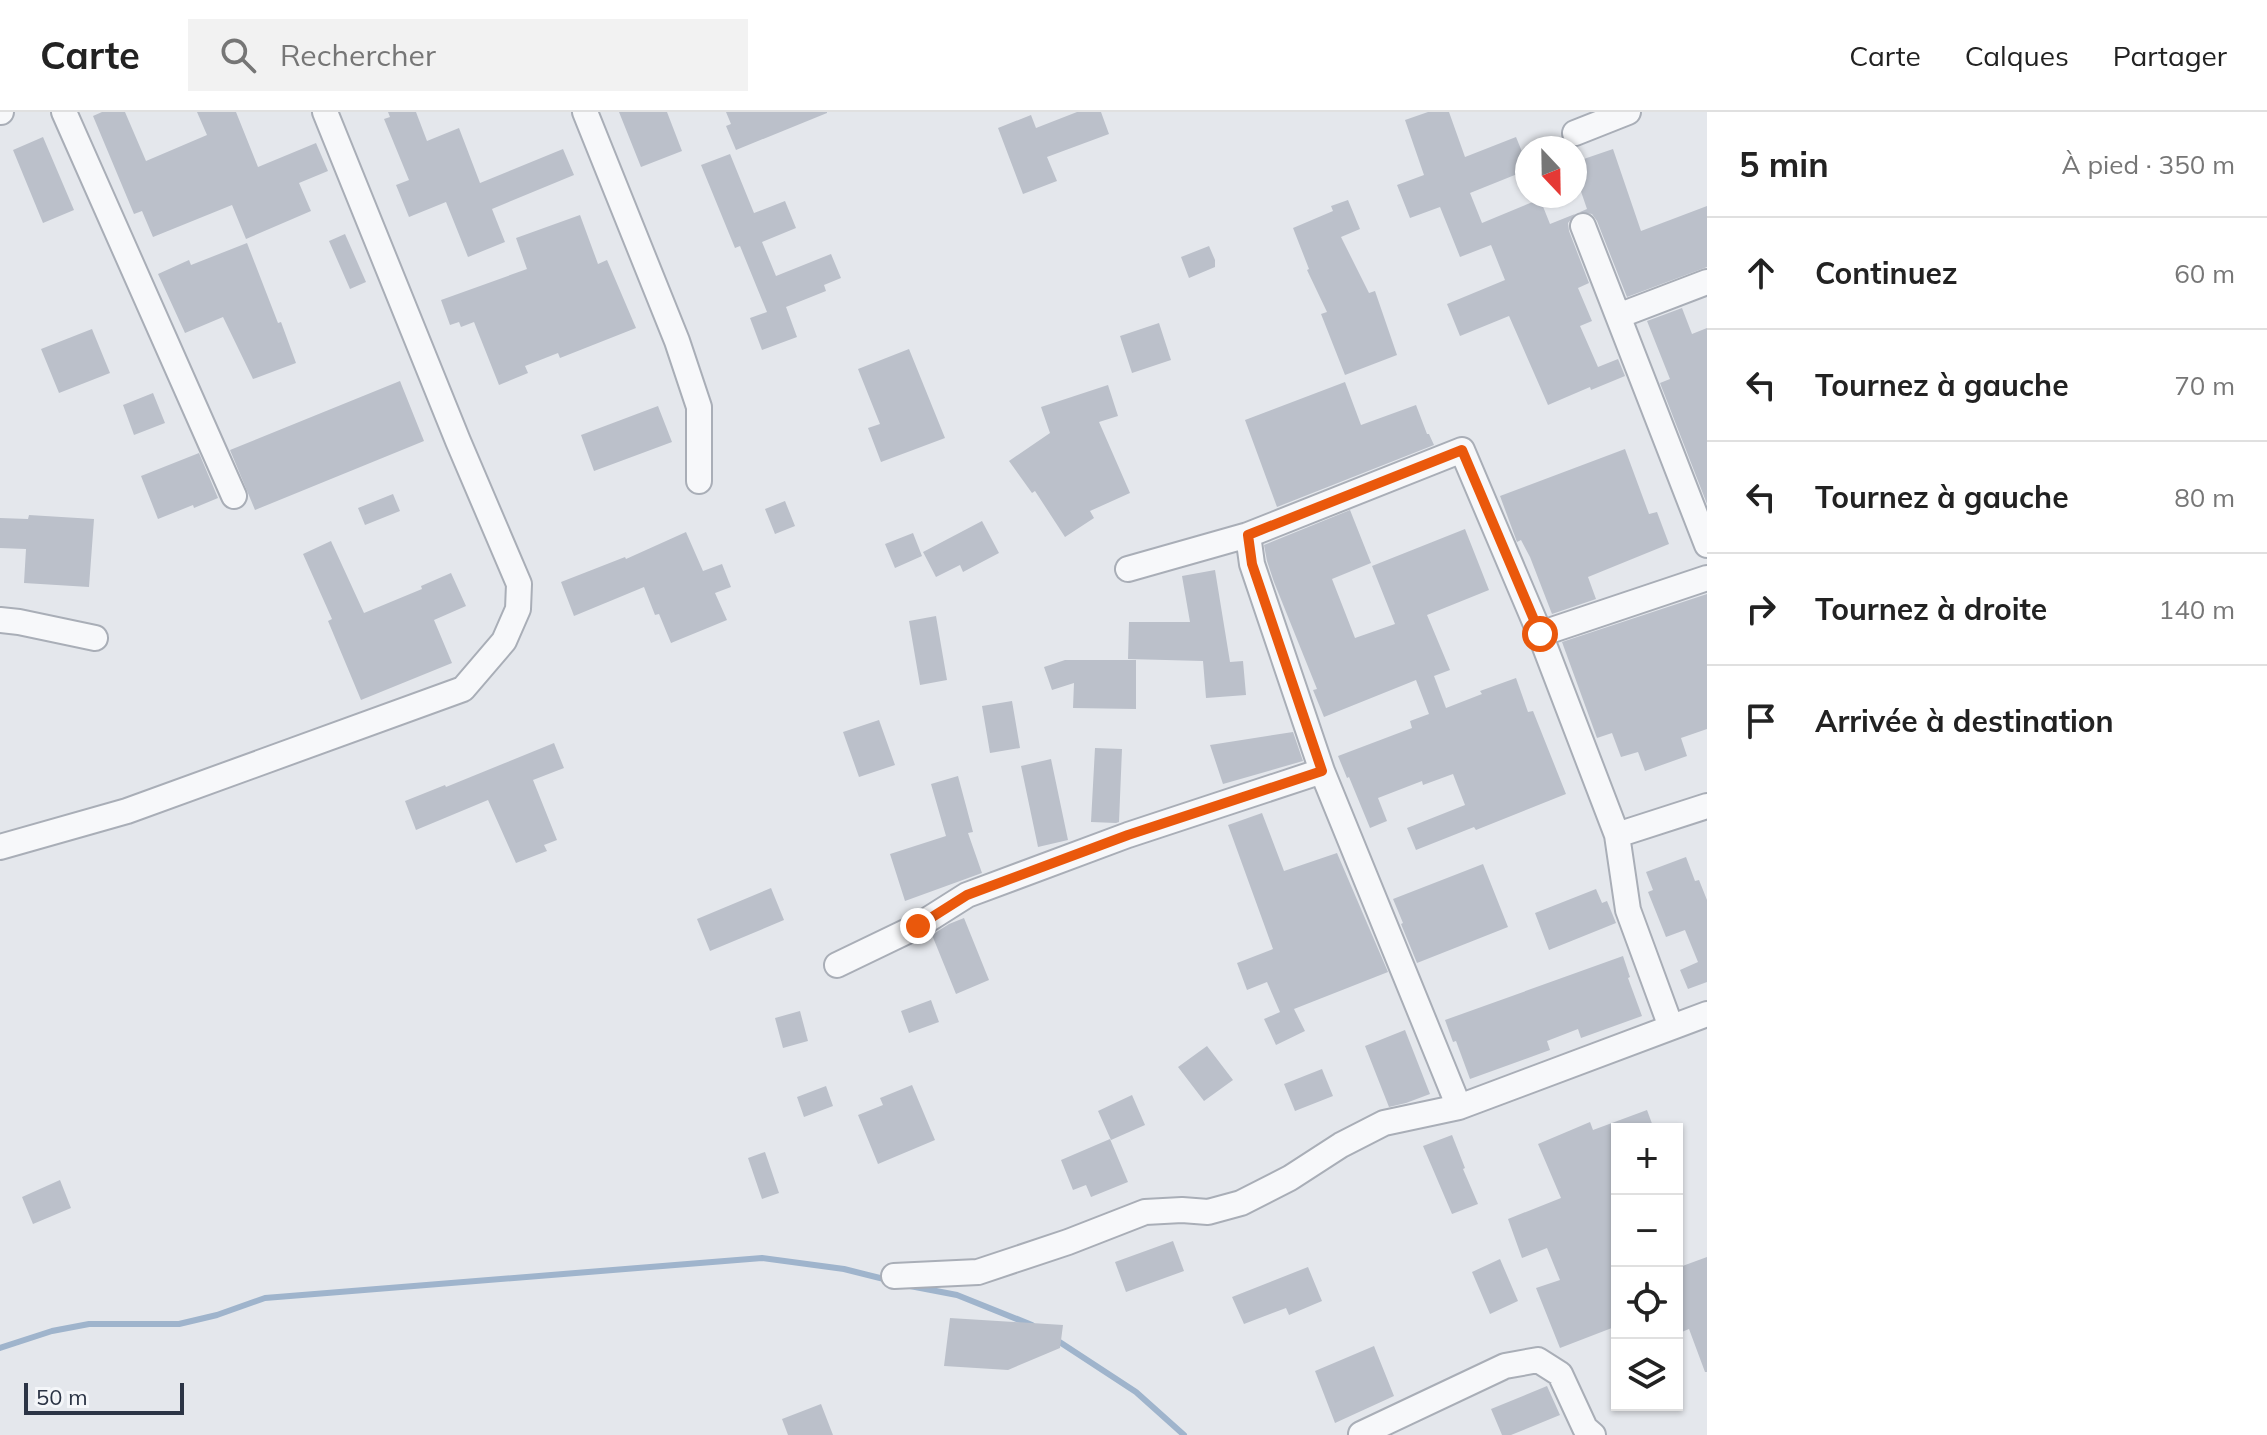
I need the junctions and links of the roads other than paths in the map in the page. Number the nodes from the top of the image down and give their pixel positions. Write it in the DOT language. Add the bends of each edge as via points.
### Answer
graph roads {
  1 [pos="64,112"];
  2 [pos="325,112"];
  3 [pos="585,112"];
  4 [pos="1628,112"];
  5 [pos="1575,133"];
  6 [pos="1583,226"];
  7 [pos="1707,282"];
  8 [pos="1618,316"];
  9 [pos="699,481"];
  10 [pos="234,496"];
  11 [pos="1248,535"];
  12 [pos="1707,545"];
  13 [pos="1128,569"];
  14 [pos="1707,578"];
  15 [pos="0,620"];
  16 [pos="1540,634"];
  17 [pos="95,638"];
  18 [pos="1322,771"];
  19 [pos="1707,806"];
  20 [pos="1617,835"];
  21 [pos="0,847"];
  22 [pos="837,965"];
  23 [pos="1707,1014"];
  24 [pos="1671,1027"];
  25 [pos="1459,1107"];
  26 [pos="894,1276"];
  27 [pos="1361,1434"];
  28 [pos="1593,1435"];
  1 -- 10 [label="street"];
  2 -- 21 [label="street" via="519,584 518,609 509,630 463,689 127,811"];
  3 -- 9 [label="street" via="699,407"];
  4 -- 5 [label="street"];
  6 -- 8 [label="street"];
  7 -- 8 [label="street"];
  8 -- 12 [label="street"];
  11 -- 13 [label="street"];
  11 -- 16 [label="street" via="1462,450"];
  11 -- 18 [label="street" via="1252,564"];
  14 -- 16 [label="street"];
  15 -- 17 [label="street"];
  16 -- 20 [label="street"];
  18 -- 22 [label="street" via="967,895 918,926"];
  18 -- 25 [label="street"];
  19 -- 20 [label="street"];
  20 -- 24 [label="street" via="1628,910"];
  23 -- 24 [label="street"];
  24 -- 25 [label="street"];
  25 -- 26 [label="street" via="1384,1123 1241,1203 1208,1212 1145,1212 978,1272"];
  27 -- 28 [label="street" via="1505,1366 1538,1360 1560,1374"];
}
